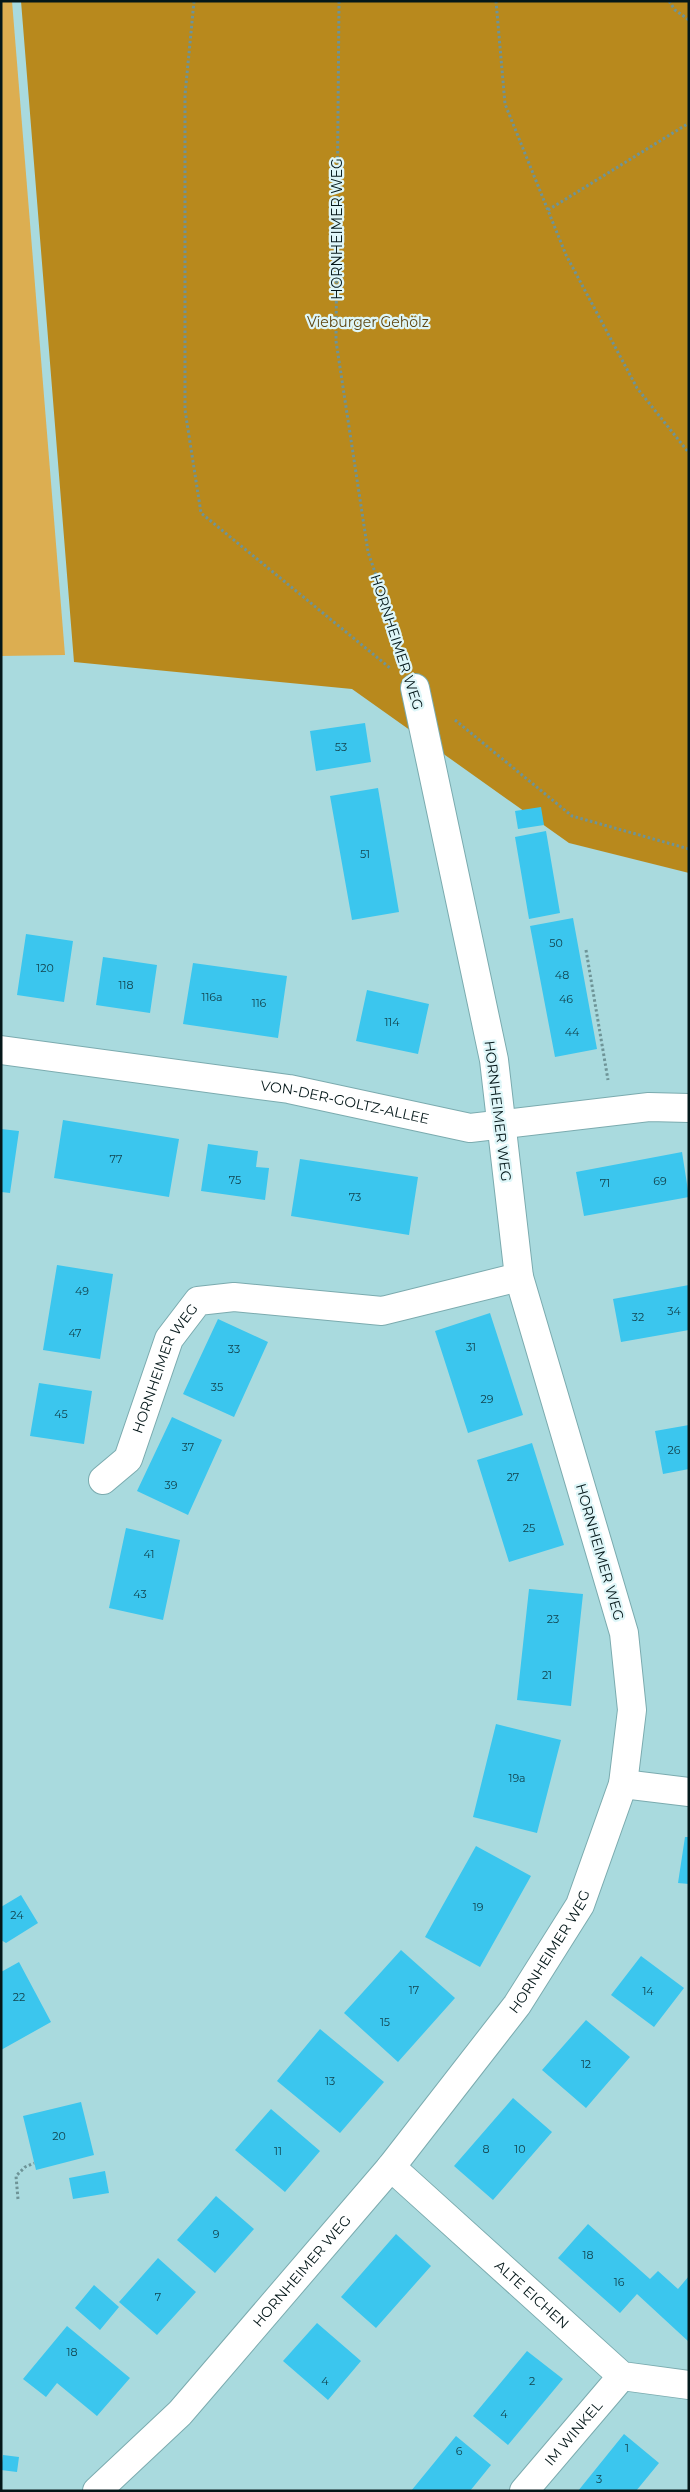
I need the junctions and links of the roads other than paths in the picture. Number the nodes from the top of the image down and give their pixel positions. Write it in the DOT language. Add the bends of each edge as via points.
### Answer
graph roads {
  1 [pos="415,688"];
  2 [pos="1,1050"];
  3 [pos="689,1108"];
  4 [pos="500,1125"];
  5 [pos="519,1278"];
  6 [pos="103,1480"];
  7 [pos="623,1784"];
  8 [pos="689,1792"];
  9 [pos="391,2167"];
  10 [pos="622,2376"];
  11 [pos="689,2385"];
  12 [pos="97,2491"];
  13 [pos="524,2491"];
  1 -- 4 [label="street, HORNHEIMER WEG" via="494,1060"];
  2 -- 4 [label="street, VON-DER-GOLTZ-ALLEE" via="289,1090 470,1128"];
  3 -- 4 [label="street, VON-DER-GOLTZ-ALLEE" via="614,1111"];
  4 -- 5 [label="street, HORNHEIMER WEG"];
  5 -- 6 [label="street, HORNHEIMER WEG" via="382,1311 234,1296 198,1301 169,1339 128,1459"];
  5 -- 7 [label="street, HORNHEIMER WEG" via="624,1633 632,1710"];
  7 -- 8 [label="street"];
  7 -- 9 [label="street, HORNHEIMER WEG" via="580,1906 517,2005"];
  9 -- 10 [label="street, ALTE EICHEN"];
  9 -- 12 [label="street, HORNHEIMER WEG" via="180,2413"];
  10 -- 11 [label="street"];
  10 -- 13 [label="street, IM WINKEL"];
}
